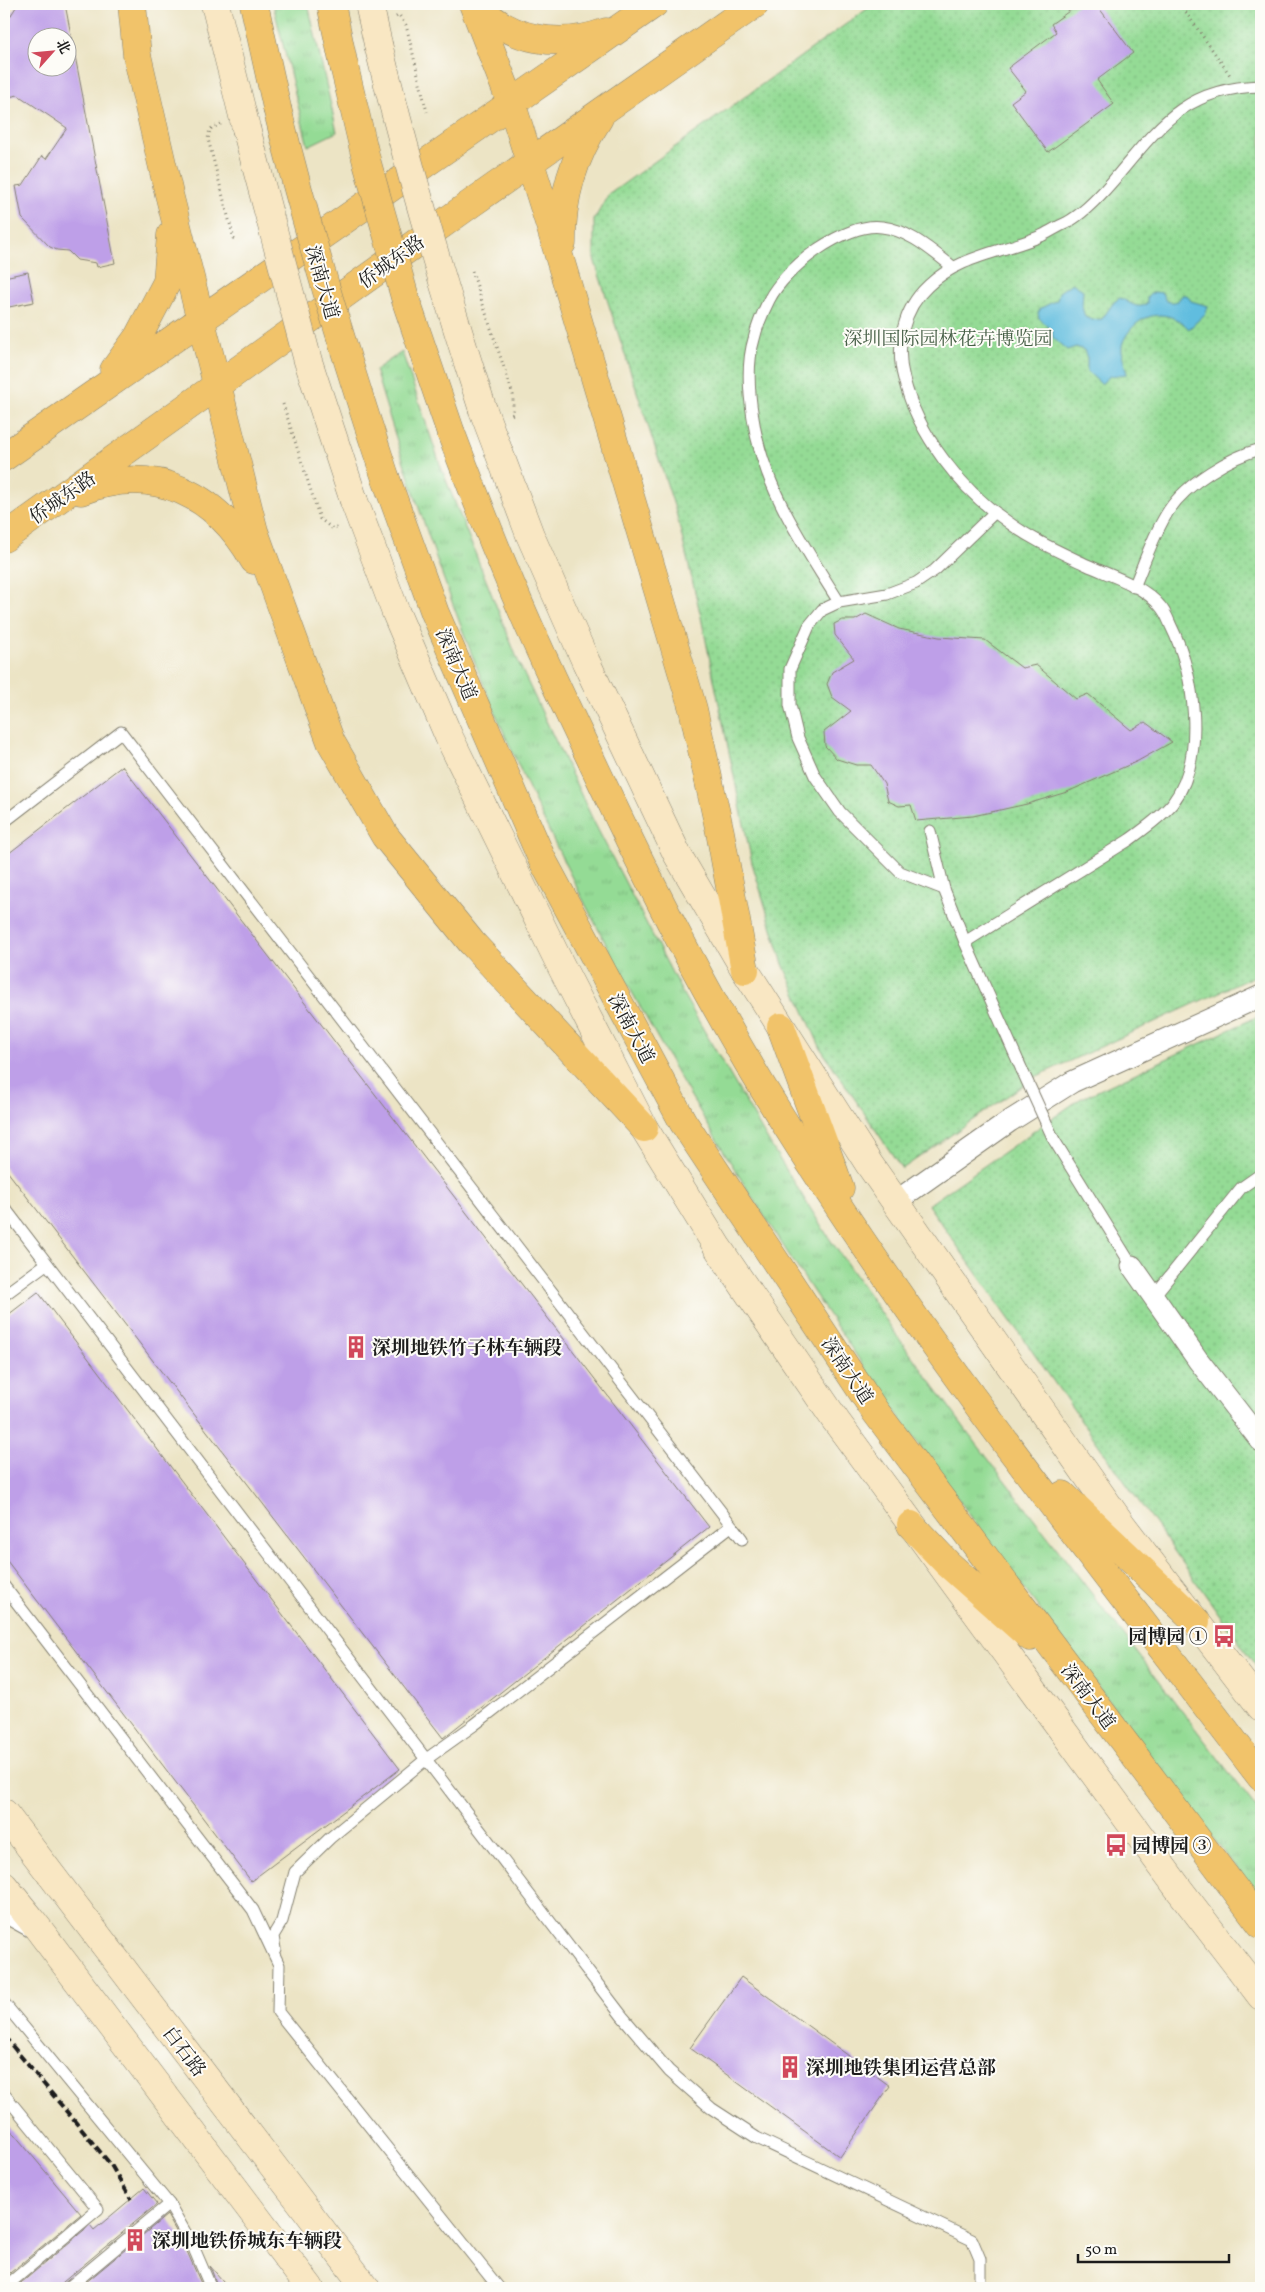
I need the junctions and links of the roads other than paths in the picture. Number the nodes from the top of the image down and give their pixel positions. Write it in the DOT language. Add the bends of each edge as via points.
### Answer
graph roads {
  1 [pos="132,4"];
  2 [pos="215,4"];
  3 [pos="254,4"];
  4 [pos="331,4"];
  5 [pos="369,4"];
  6 [pos="475,4"];
  7 [pos="654,4"];
  8 [pos="755,4"];
  9 [pos="624,26"];
  10 [pos="1261,86"];
  11 [pos="512,105"];
  12 [pos="604,110"];
  13 [pos="530,162"];
  14 [pos="169,194"];
  15 [pos="953,267"];
  16 [pos="564,269"];
  17 [pos="200,320"];
  18 [pos="217,386"];
  19 [pos="99,388"];
  20 [pos="1261,449"];
  21 [pos="4,456"];
  22 [pos="56,500"];
  23 [pos="995,512"];
  24 [pos="4,538"];
  25 [pos="1134,587"];
  26 [pos="839,602"];
  27 [pos="279,603"];
  28 [pos="4,822"];
  29 [pos="930,831"];
  30 [pos="944,889"];
  31 [pos="965,942"];
  32 [pos="745,970"];
  33 [pos="1261,996"];
  34 [pos="781,1027"];
  35 [pos="644,1128"];
  36 [pos="1261,1174"];
  37 [pos="896,1202"];
  38 [pos="4,1207"];
  39 [pos="864,1245"];
  40 [pos="46,1264"];
  41 [pos="1132,1266"];
  42 [pos="4,1295"];
  43 [pos="1153,1297"];
  44 [pos="1001,1437"];
  45 [pos="1261,1441"];
  46 [pos="910,1525"];
  47 [pos="732,1526"];
  48 [pos="742,1540"];
  49 [pos="4,1586"];
  50 [pos="1196,1622"];
  51 [pos="1082,1686"];
  52 [pos="1261,1707"];
  53 [pos="425,1760"];
  54 [pos="1261,1777"];
  55 [pos="4,1813"];
  56 [pos="4,1886"];
  57 [pos="4,1917"];
  58 [pos="1261,1924"];
  59 [pos="47,1940"];
  60 [pos="279,1965"];
  61 [pos="1261,1996"];
  62 [pos="4,2003"];
  63 [pos="4,2094"];
  64 [pos="166,2207"];
  65 [pos="4,2288"];
  66 [pos="68,2288"];
  67 [pos="211,2288"];
  68 [pos="310,2288"];
  69 [pos="366,2288"];
  70 [pos="499,2288"];
  71 [pos="980,2288"];
  1 -- 14 [label="main road" via="137,55"];
  2 -- 35 [label="main road, bridge" via="234,126 354,501 396,614 449,737"];
  3 -- 51 [label="main road, 深南大道, bridge" via="304,216 338,336 386,479 434,613 542,859 683,1122 875,1412"];
  4 -- 39 [label="main road, bridge" via="367,163 406,301 451,433 500,559 554,680 687,954 780,1117"];
  5 -- 32 [label="main road, bridge" via="435,261 493,415 530,535 677,854"];
  6 -- 9 [label="main road" via="500,26 545,40 593,37"];
  6 -- 11 [label="main road"];
  7 -- 9 [label="main road"];
  8 -- 12 [label="main road, 侨城东路"];
  9 -- 11 [label="main road"];
  10 -- 15 [label="lane" via="1214,92 1190,102 1166,120 1101,195 1072,220 1040,236"];
  11 -- 13 [label="main road"];
  11 -- 17 [label="main road"];
  12 -- 13 [label="main road, 侨城东路"];
  12 -- 16 [label="main road" via="584,140 565,197 562,228"];
  13 -- 16 [label="main road"];
  13 -- 18 [label="main road, 侨城东路"];
  14 -- 17 [label="main road"];
  14 -- 19 [label="main road" via="171,247 167,282 138,337"];
  15 -- 23 [label="lane" via="928,286 910,309 902,334 901,367 909,400 926,432 947,463"];
  15 -- 26 [label="lane" via="904,233 881,226 854,230 830,240 799,264 770,299 753,340 750,377 753,418 765,468 784,512"];
  16 -- 32 [label="main road" via="693,710 720,832"];
  17 -- 18 [label="main road"];
  17 -- 19 [label="main road"];
  18 -- 22 [label="main road, 侨城东路"];
  18 -- 27 [label="main road" via="254,531"];
  19 -- 21 [label="main road"];
  20 -- 25 [label="lane" via="1225,464 1196,483 1170,508"];
  22 -- 24 [label="main road, 侨城东路"];
  22 -- 27 [label="main road" via="119,480 148,481 177,488 203,501 242,539"];
  23 -- 25 [label="lane" via="1046,545"];
  23 -- 26 [label="lane" via="936,570 916,584 887,594"];
  25 -- 31 [label="lane" via="1161,606 1186,660 1194,721 1191,756 1184,782 1172,804 1154,822"];
  26 -- 30 [label="lane" via="822,610 809,626 790,669 790,705 798,738 824,790 872,846 900,872"];
  27 -- 35 [label="main road" via="331,742 384,836 472,943"];
  28 -- 47 [label="lane" via="121,732"];
  29 -- 30 [label="lane"];
  30 -- 31 [label="lane"];
  31 -- 41 [label="lane, bridge" via="1054,1140"];
  32 -- 34 [label="main road"];
  33 -- 37 [label="street" via="1072,1082 1010,1121"];
  34 -- 37 [label="main road"];
  34 -- 39 [label="main road" via="835,1177"];
  35 -- 46 [label="main road" via="718,1248"];
  36 -- 43 [label="lane" via="1240,1188"];
  37 -- 50 [label="main road" via="1122,1526"];
  38 -- 40 [label="lane"];
  39 -- 44 [label="main road"];
  40 -- 42 [label="lane"];
  40 -- 53 [label="lane"];
  41 -- 43 [label="street"];
  43 -- 45 [label="street"];
  44 -- 50 [label="main road"];
  44 -- 54 [label="main road"];
  46 -- 51 [label="main road"];
  46 -- 61 [label="main road"];
  47 -- 48 [label="lane"];
  47 -- 53 [label="lane" via="474,1726"];
  49 -- 60 [label="lane" via="253,1910"];
  50 -- 52 [label="main road"];
  51 -- 58 [label="main road, 深南大道"];
  53 -- 60 [label="lane" via="330,1838 295,1872 282,1920 273,1936"];
  53 -- 71 [label="lane" via="622,2016 670,2071 711,2108 757,2138 972,2240 980,2258"];
  55 -- 69 [label="main road, 白石路"];
  56 -- 59 [label="main road"];
  57 -- 59 [label="lane"];
  59 -- 68 [label="main road"];
  60 -- 70 [label="lane" via="278,2012"];
  62 -- 64 [label="lane"];
  63 -- 65 [label="lane" via="98,2209"];
  64 -- 66 [label="lane"];
  64 -- 67 [label="lane" via="193,2246"];
}
